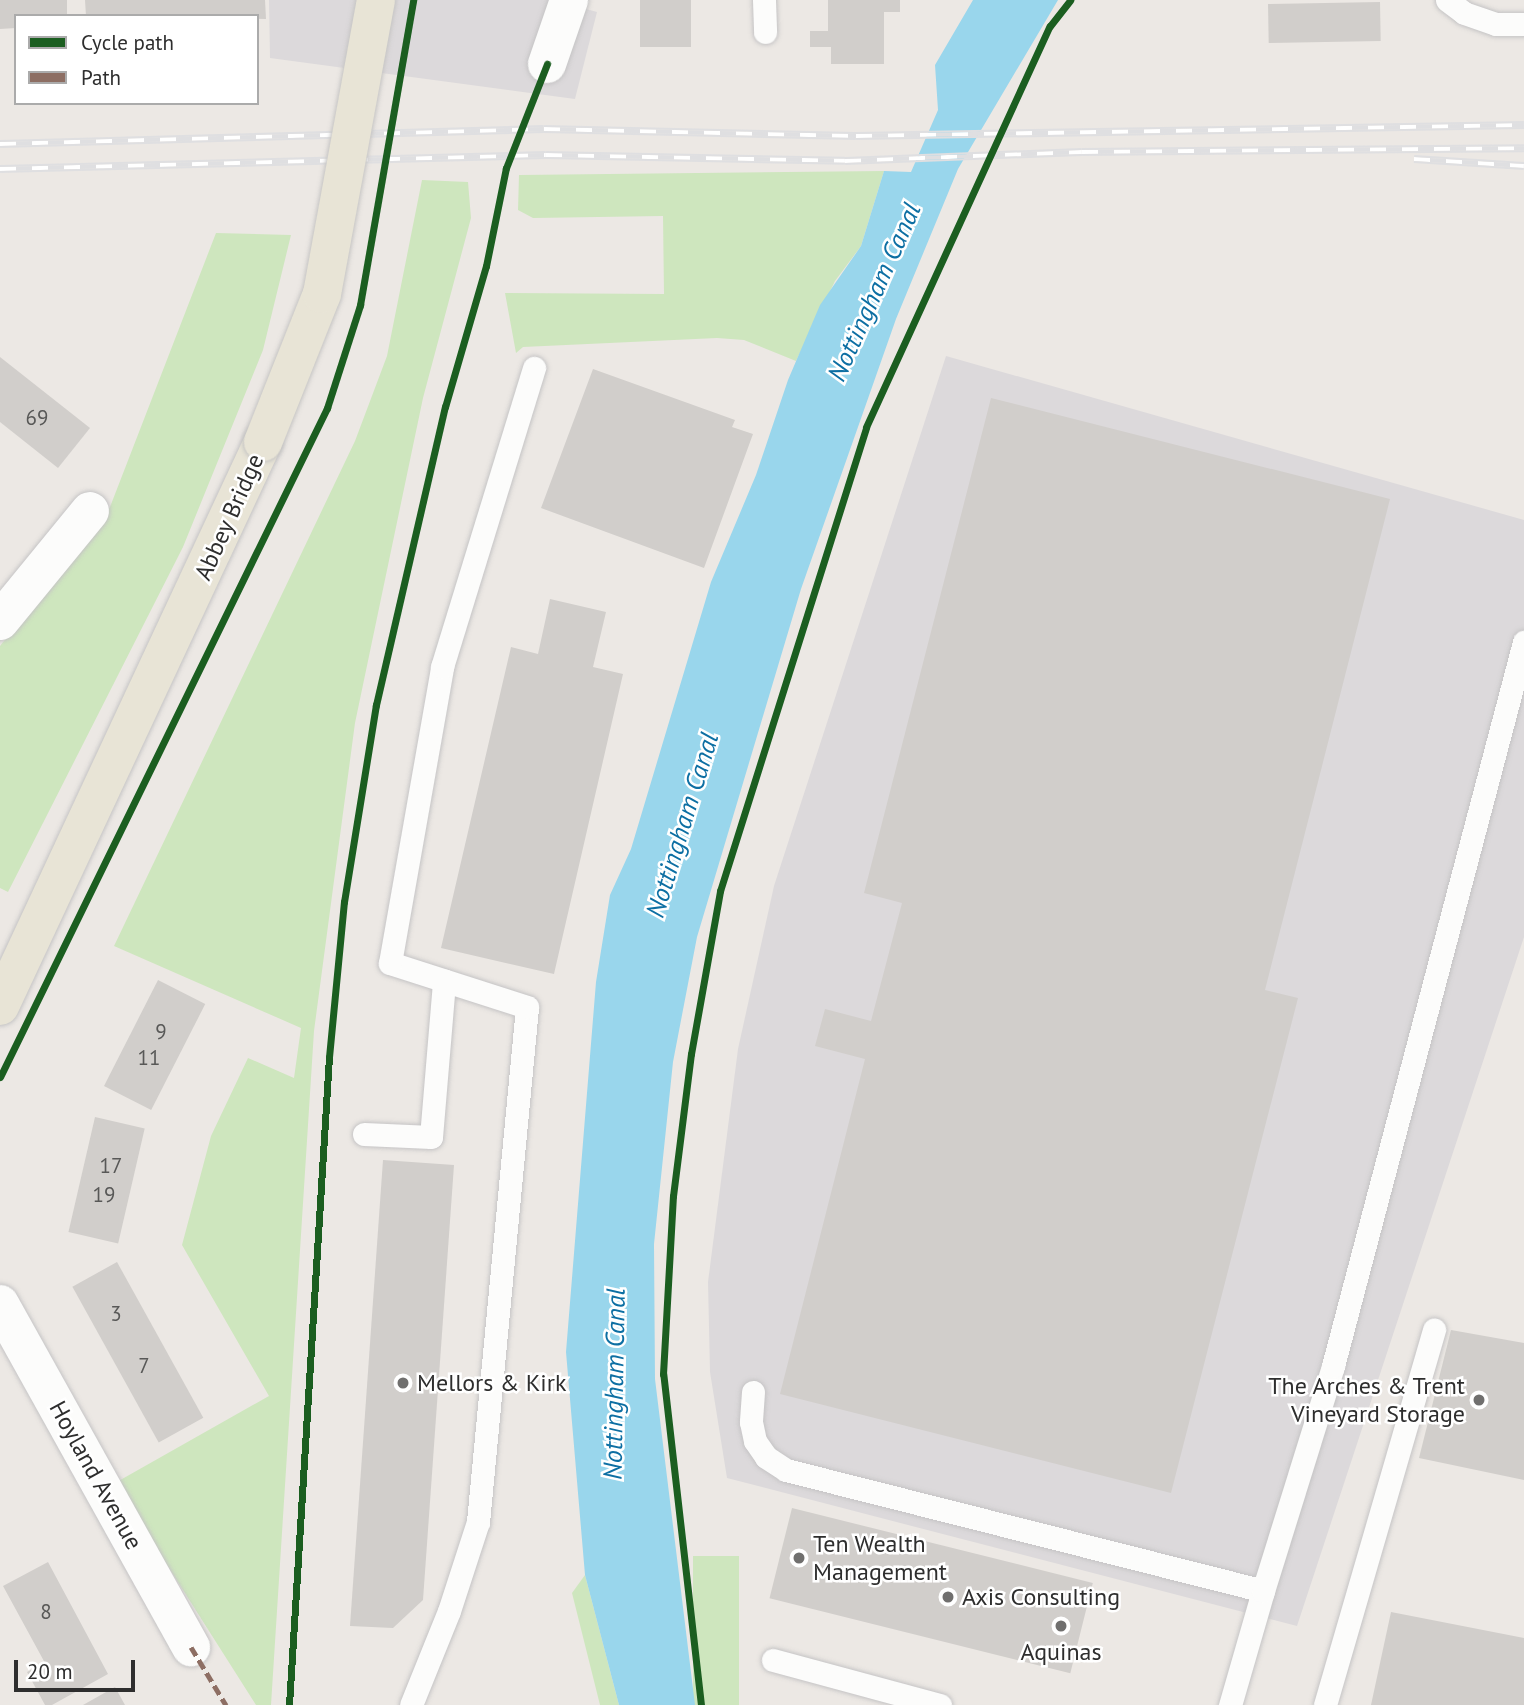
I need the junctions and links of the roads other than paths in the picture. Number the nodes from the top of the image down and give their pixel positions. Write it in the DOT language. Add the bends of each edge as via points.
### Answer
graph roads {
  1 [pos="376,0"];
  2 [pos="569,0"];
  3 [pos="764,0"];
  4 [pos="1447,0"];
  5 [pos="1524,24"];
  6 [pos="765,32"];
  7 [pos="547,64"];
  8 [pos="534,368"];
  9 [pos="90,511"];
  10 [pos="0,621"];
  11 [pos="1524,642"];
  12 [pos="444,981"];
  13 [pos="0,1006"];
  14 [pos="364,1134"];
  15 [pos="0,1304"];
  16 [pos="1434,1329"];
  17 [pos="753,1392"];
  18 [pos="1263,1591"];
  19 [pos="191,1647"];
  20 [pos="773,1660"];
  21 [pos="411,1705"];
  22 [pos="940,1705"];
  23 [pos="1230,1705"];
  24 [pos="1325,1705"];
  1 -- 13 [label="main road, Abbey Bridge, bridge" via="322,294 262,442"];
  2 -- 7 [label="street"];
  3 -- 6 [label="lane"];
  4 -- 5 [label="lane" via="1464,13 1496,24"];
  8 -- 12 [label="lane" via="442,667 390,964"];
  9 -- 10 [label="street"];
  11 -- 18 [label="lane" via="1336,1352"];
  12 -- 14 [label="lane" via="431,1137"];
  12 -- 21 [label="lane" via="527,1007 478,1522 466,1567"];
  15 -- 19 [label="street, Hoyland Avenue"];
  16 -- 24 [label="lane"];
  17 -- 18 [label="lane" via="755,1441 766,1457 786,1470"];
  18 -- 23 [label="lane"];
  20 -- 22 [label="lane"];
}
